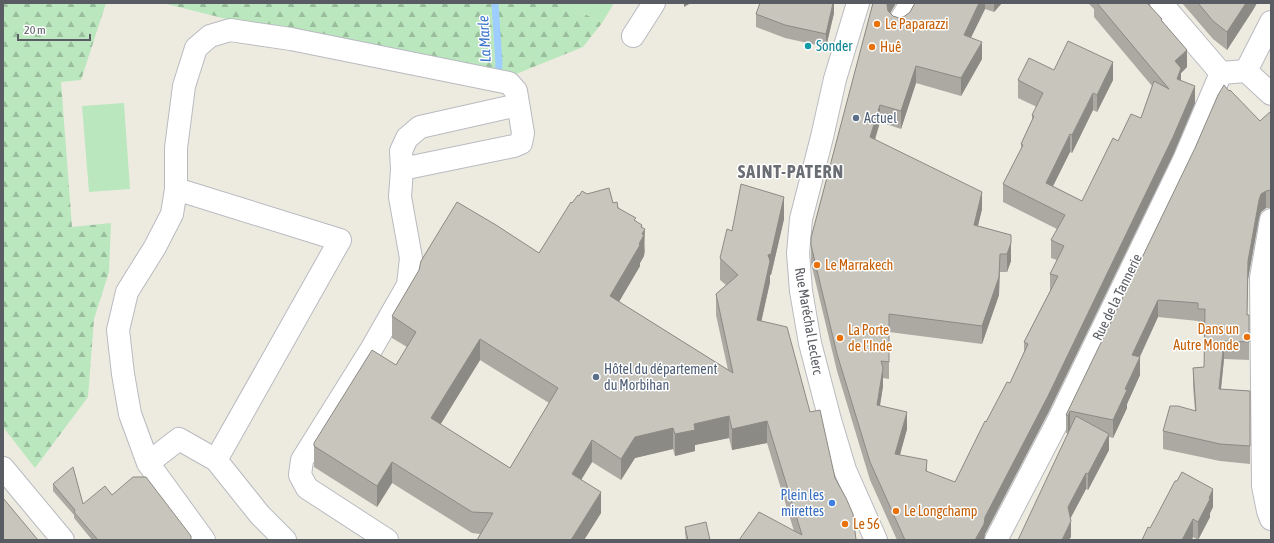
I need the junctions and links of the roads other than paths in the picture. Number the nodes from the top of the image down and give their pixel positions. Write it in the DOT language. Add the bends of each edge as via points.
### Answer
graph roads {
  1 [pos="654,3"];
  2 [pos="858,3"];
  3 [pos="910,3"];
  4 [pos="1162,3"];
  5 [pos="1271,22"];
  6 [pos="899,23"];
  7 [pos="633,36"];
  8 [pos="1246,71"];
  9 [pos="1221,73"];
  10 [pos="1271,94"];
  11 [pos="518,105"];
  12 [pos="402,169"];
  13 [pos="176,188"];
  14 [pos="1271,220"];
  15 [pos="216,460"];
  16 [pos="148,463"];
  17 [pos="3,468"];
  18 [pos="1269,515"];
  19 [pos="63,540"];
  20 [pos="204,540"];
  21 [pos="285,540"];
  22 [pos="387,540"];
  23 [pos="876,540"];
  24 [pos="996,540"];
  1 -- 7 [label="street"];
  2 -- 23 [label="street, Rue Maréchal Leclerc" via="835,79 801,219 798,253 801,291 810,343 830,420 846,470"];
  3 -- 6 [label="street"];
  4 -- 9 [label="street"];
  5 -- 8 [label="street"];
  8 -- 9 [label="street"];
  8 -- 10 [label="street"];
  9 -- 24 [label="street, Rue de la Tannerie" via="1184,160 1063,412"];
  11 -- 12 [label="street" via="420,126 407,138 401,151"];
  11 -- 12 [label="street" via="523,133 521,143"];
  11 -- 13 [label="street" via="516,91 509,83 497,79 291,39 230,30 210,36 196,48 184,86 176,148"];
  12 -- 22 [label="street" via="400,198 410,258 408,285 302,460 300,475 307,488"];
  13 -- 15 [label="street" via="340,240"];
  13 -- 16 [label="street" via="172,214 127,292 118,330 130,414"];
  14 -- 18 [label="street" via="1262,278 1263,486"];
  15 -- 16 [label="street" via="178,439"];
  15 -- 21 [label="street" via="260,515"];
  16 -- 20 [label="street"];
  17 -- 19 [label="street"];
}
